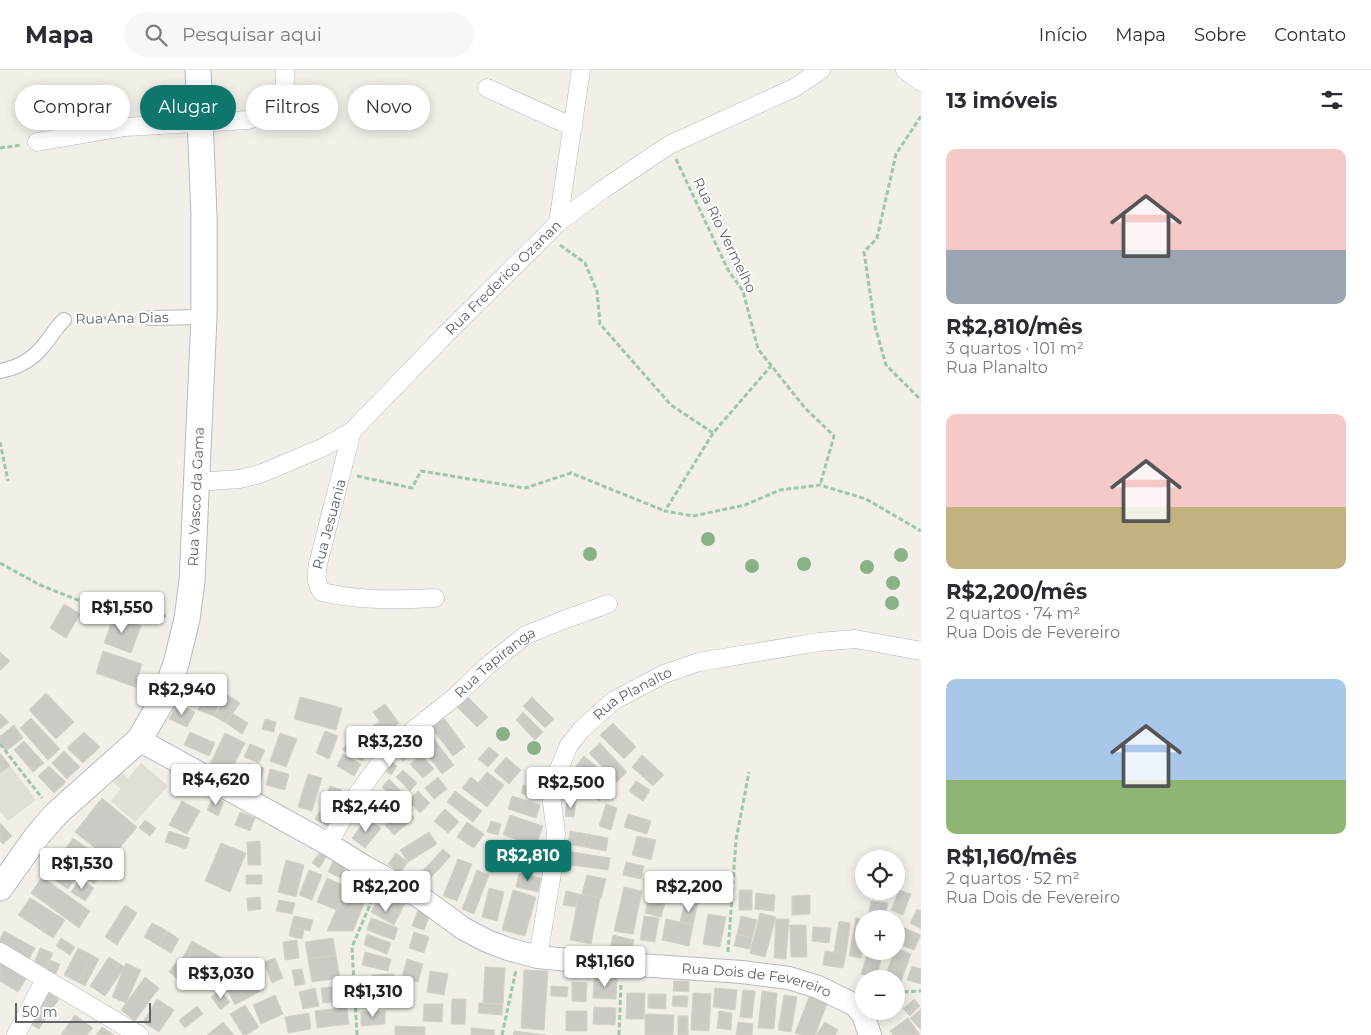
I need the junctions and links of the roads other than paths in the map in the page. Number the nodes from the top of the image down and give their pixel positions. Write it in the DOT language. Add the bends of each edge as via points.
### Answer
graph roads {
  1 [pos="198,70"];
  2 [pos="285,70"];
  3 [pos="581,70"];
  4 [pos="822,70"];
  5 [pos="905,70"];
  6 [pos="921,82"];
  7 [pos="199,85"];
  8 [pos="487,88"];
  9 [pos="236,120"];
  10 [pos="140,126"];
  11 [pos="573,127"];
  12 [pos="200,130"];
  13 [pos="37,142"];
  14 [pos="552,229"];
  15 [pos="204,317"];
  16 [pos="150,318"];
  17 [pos="64,320"];
  18 [pos="0,371"];
  19 [pos="352,431"];
  20 [pos="197,482"];
  21 [pos="435,598"];
  22 [pos="608,604"];
  23 [pos="921,651"];
  24 [pos="139,740"];
  25 [pos="328,844"];
  26 [pos="1,882"];
  27 [pos="0,952"];
  28 [pos="529,954"];
  29 [pos="45,979"];
  30 [pos="16,1035"];
  31 [pos="139,1035"];
  32 [pos="870,1035"];
  1 -- 7 [label="main road, Rua Vasco da Gama"];
  2 -- 9 [label="street" via="283,98 276,108 264,116"];
  3 -- 11 [label="street"];
  4 -- 14 [label="street, Rua Frederico Ozanan" via="794,88 669,145 602,190"];
  5 -- 6 [label="street"];
  8 -- 11 [label="street"];
  10 -- 13 [label="street"];
  11 -- 14 [label="street"];
  12 -- 15 [label="main road, Rua Vasco da Gama"];
  14 -- 19 [label="street, Rua Frederico Ozanan"];
  15 -- 16 [label="street, Rua Ana Dias"];
  15 -- 20 [label="main road, Rua Vasco da Gama"];
  17 -- 18 [label="street, Rua Ana Dias" via="29,360"];
  19 -- 20 [label="street, Rua Frederico Ozanan" via="324,447 260,474 239,480"];
  19 -- 21 [label="street, Rua Jesuania" via="316,577 317,585 322,592 338,596"];
  20 -- 24 [label="main road, Rua Vasco da Gama" via="187,619 176,664 162,701"];
  22 -- 25 [label="street, Rua Tapiranga" via="526,636 391,748 356,796"];
  23 -- 28 [label="street, Rua Planalto" via="854,639 699,662 664,674 613,701 569,745 555,779 551,795 555,817 554,858"];
  24 -- 25 [label="street, Rua Dois de Fevereiro"];
  24 -- 26 [label="main road, Rua Vasco da Gama" via="56,814"];
  25 -- 28 [label="street, Rua Dois de Fevereiro" via="420,897 464,929 487,941"];
  27 -- 29 [label="street"];
  28 -- 32 [label="street, Rua Dois de Fevereiro" via="789,978 856,1005"];
  29 -- 30 [label="street"];
  29 -- 31 [label="street"];
}
